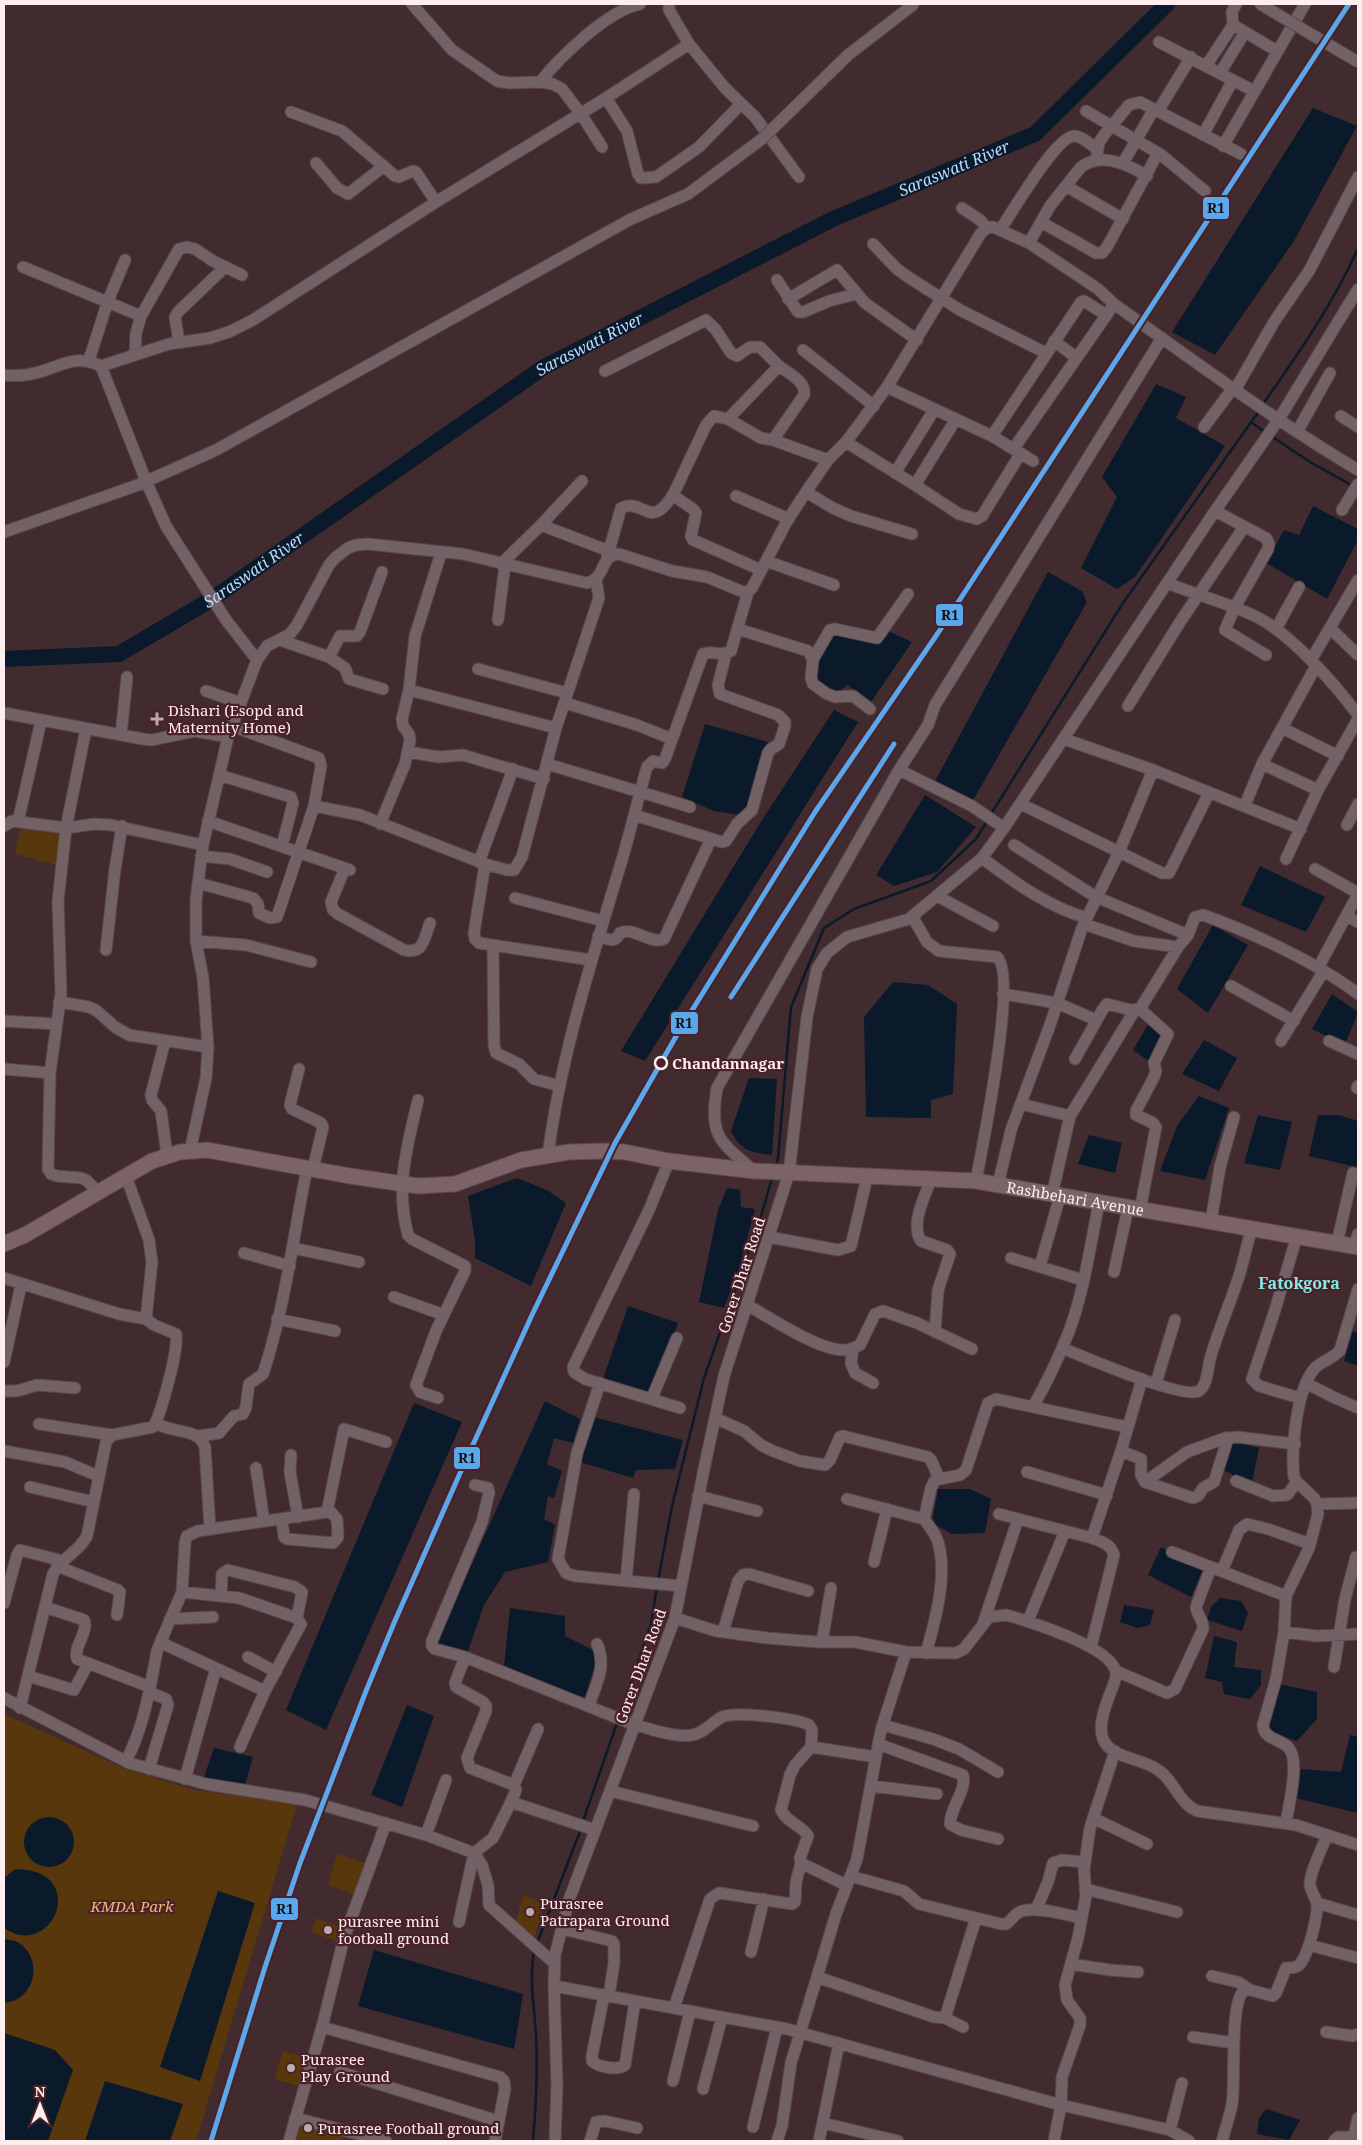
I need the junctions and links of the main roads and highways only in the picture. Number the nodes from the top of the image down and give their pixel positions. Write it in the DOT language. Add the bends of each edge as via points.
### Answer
graph roads {
  1 [pos="1357,1242"];
  2 [pos="4,1244"];
  1 -- 2 [label="main road, Rashbehari Avenue" via="1336,1243 976,1181 774,1172 668,1161 625,1152 569,1152 521,1160 455,1184 418,1186 207,1150 167,1156 126,1176 25,1236"];
}
